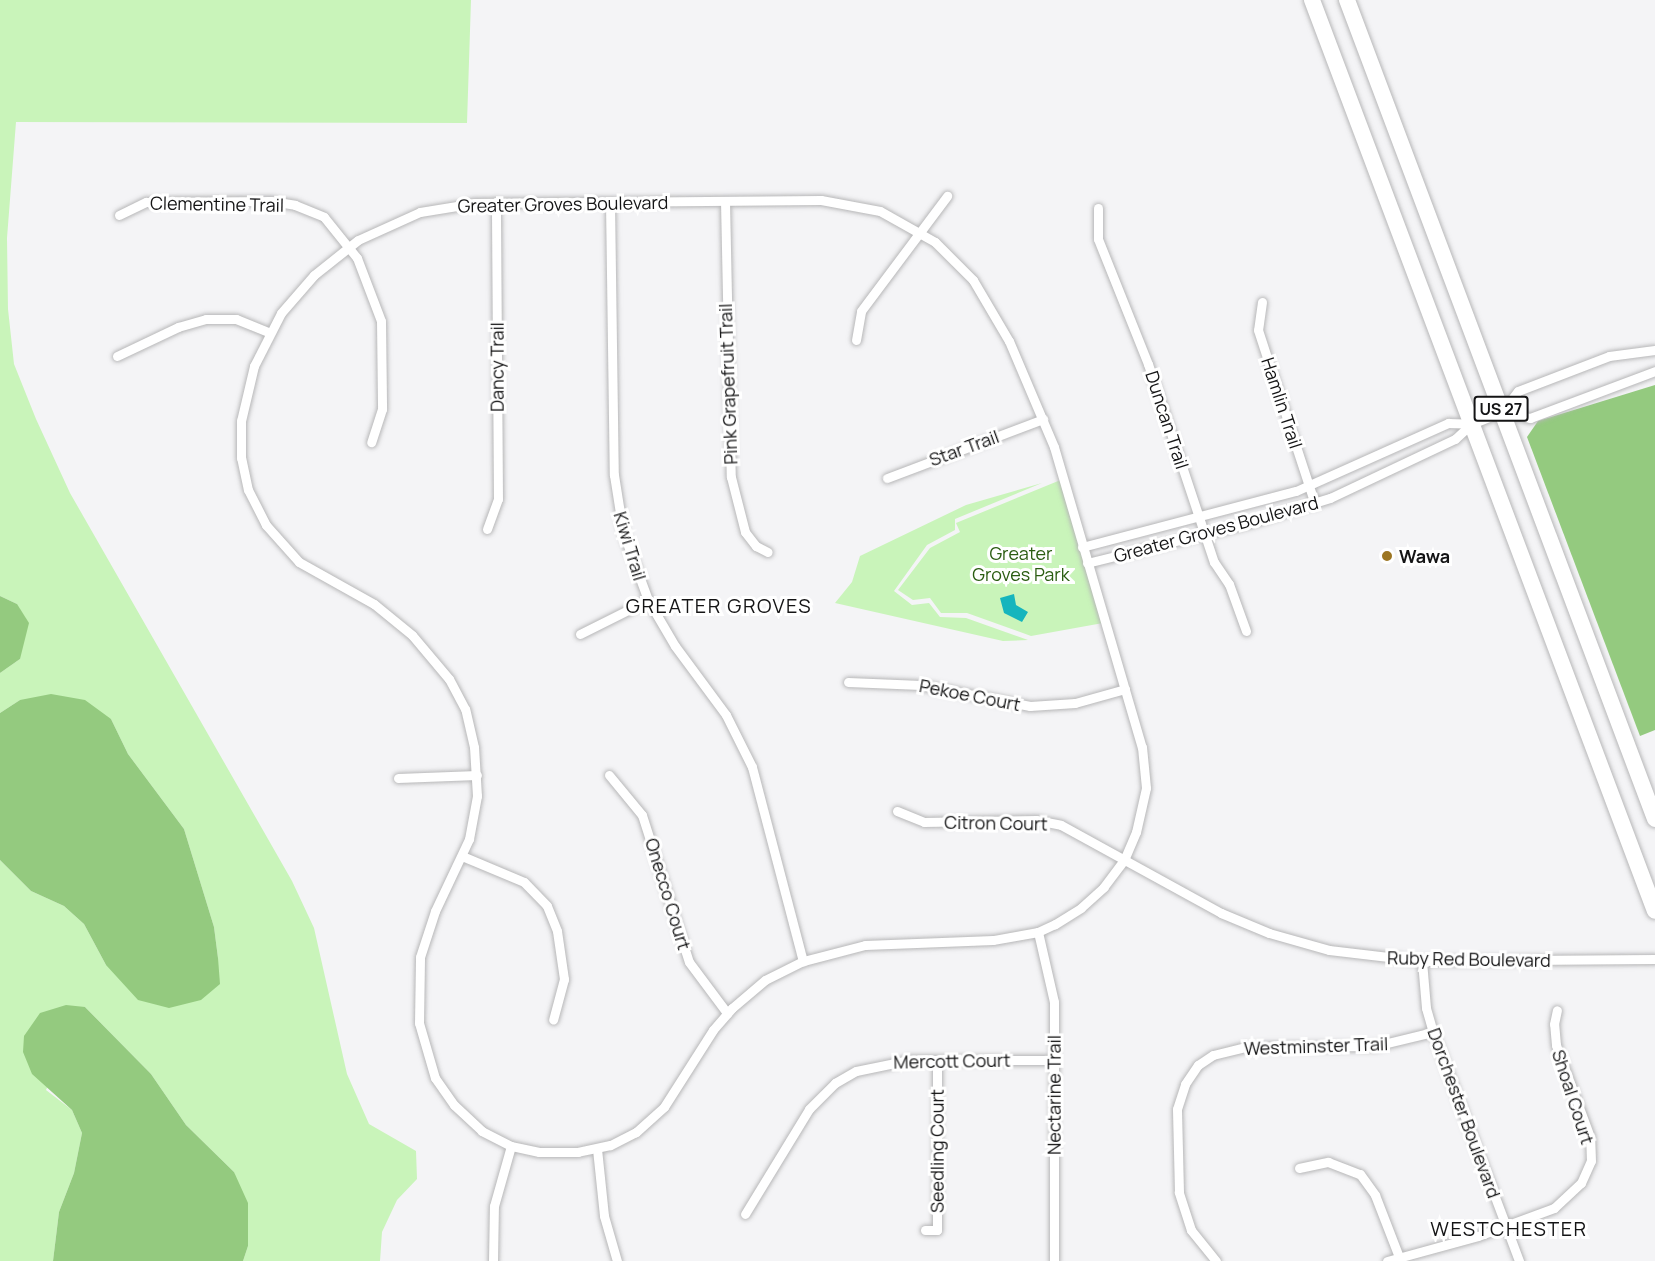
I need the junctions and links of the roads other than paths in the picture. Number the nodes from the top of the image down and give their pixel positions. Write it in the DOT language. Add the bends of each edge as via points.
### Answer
graph roads {
  1 [pos="1312,0"];
  2 [pos="1347,0"];
  3 [pos="947,196"];
  4 [pos="725,201"];
  5 [pos="495,202"];
  6 [pos="610,202"];
  7 [pos="1098,208"];
  8 [pos="119,215"];
  9 [pos="920,231"];
  10 [pos="350,245"];
  11 [pos="1262,302"];
  12 [pos="269,333"];
  13 [pos="856,340"];
  14 [pos="1655,350"];
  15 [pos="117,356"];
  16 [pos="1655,371"];
  17 [pos="1502,412"];
  18 [pos="1043,419"];
  19 [pos="1471,424"];
  20 [pos="371,442"];
  21 [pos="887,478"];
  22 [pos="1309,486"];
  23 [pos="1315,504"];
  24 [pos="1199,517"];
  25 [pos="487,529"];
  26 [pos="1204,534"];
  27 [pos="1082,547"];
  28 [pos="768,552"];
  29 [pos="1087,563"];
  30 [pos="648,600"];
  31 [pos="1246,631"];
  32 [pos="580,634"];
  33 [pos="848,682"];
  34 [pos="1125,690"];
  35 [pos="1589,736"];
  36 [pos="609,775"];
  37 [pos="477,776"];
  38 [pos="398,778"];
  39 [pos="897,811"];
  40 [pos="1655,819"];
  41 [pos="462,856"];
  42 [pos="1124,860"];
  43 [pos="1655,882"];
  44 [pos="1655,911"];
  45 [pos="1038,932"];
  46 [pos="1655,959"];
  47 [pos="803,961"];
  48 [pos="1422,961"];
  49 [pos="1557,1010"];
  50 [pos="727,1013"];
  51 [pos="553,1020"];
  52 [pos="1433,1032"];
  53 [pos="936,1060"];
  54 [pos="1054,1060"];
  55 [pos="512,1146"];
  56 [pos="597,1149"];
  57 [pos="1299,1168"];
  58 [pos="745,1214"];
  59 [pos="1506,1226"];
  60 [pos="925,1230"];
  61 [pos="1398,1257"];
  62 [pos="493,1261"];
  63 [pos="617,1261"];
  64 [pos="1054,1261"];
  65 [pos="1216,1261"];
  66 [pos="1387,1261"];
  67 [pos="1519,1261"];
  1 -- 19 [label="highway, US 27"];
  2 -- 17 [label="highway, US 27"];
  3 -- 9 [label="street"];
  4 -- 6 [label="street, Greater Groves Boulevard"];
  4 -- 9 [label="street, Greater Groves Boulevard" via="852,203 889,214"];
  4 -- 28 [label="street, Pink Grapefruit Trail" via="731,477 745,532 756,546"];
  5 -- 6 [label="street, Greater Groves Boulevard"];
  5 -- 10 [label="street, Greater Groves Boulevard" via="420,213"];
  5 -- 25 [label="street, Dancy Trail" via="498,499"];
  6 -- 30 [label="street, Kiwi Trail" via="614,475 623,532"];
  7 -- 24 [label="street, Duncan Trail" via="1098,239 1148,364"];
  8 -- 10 [label="street, Clementine Trail" via="146,202 279,202 324,217"];
  9 -- 13 [label="street" via="861,311"];
  9 -- 18 [label="street, Greater Groves Boulevard" via="949,253 973,280 1009,341"];
  10 -- 12 [label="street, Greater Groves Boulevard" via="299,291"];
  10 -- 20 [label="street, Clementine Trail" via="371,288 381,321 382,409"];
  11 -- 22 [label="street, Hamlin Trail" via="1258,330"];
  12 -- 15 [label="street" via="236,319 206,319 178,327"];
  12 -- 37 [label="street, Greater Groves Boulevard" via="247,390 239,439 243,472 257,510 276,540 299,562 374,604 432,656 465,709"];
  14 -- 17 [label="street" via="1609,356 1518,391"];
  16 -- 17 [label="street" via="1530,418"];
  17 -- 19 [label="street, Greater Groves Boulevard"];
  17 -- 40 [label="highway, US 27"];
  18 -- 21 [label="street, Star Trail"];
  18 -- 27 [label="street, Greater Groves Boulevard"];
  19 -- 22 [label="street, Greater Groves Boulevard" via="1448,423"];
  19 -- 23 [label="street, Greater Groves Boulevard" via="1455,440"];
  19 -- 35 [label="highway, US 27"];
  22 -- 23 [label="street, Hamlin Trail"];
  22 -- 24 [label="street, Greater Groves Boulevard"];
  23 -- 26 [label="street, Greater Groves Boulevard"];
  24 -- 26 [label="street, Duncan Trail"];
  24 -- 27 [label="street, Greater Groves Boulevard"];
  26 -- 29 [label="street, Greater Groves Boulevard"];
  26 -- 31 [label="street, Duncan Trail" via="1214,562 1229,584"];
  27 -- 29 [label="street, Greater Groves Boulevard"];
  29 -- 34 [label="street, Greater Groves Boulevard"];
  30 -- 32 [label="street"];
  30 -- 47 [label="street, Kiwi Trail" via="670,639 726,715 744,750 760,792"];
  33 -- 34 [label="street, Pekoe Court" via="921,685 1030,706 1075,703"];
  34 -- 42 [label="street, Greater Groves Boulevard" via="1142,747 1146,788 1144,809"];
  35 -- 43 [label="highway" via="1605,750"];
  35 -- 44 [label="highway, US 27"];
  36 -- 50 [label="street, Onecco Court" via="642,815 689,962"];
  37 -- 38 [label="street"];
  37 -- 41 [label="street, Greater Groves Boulevard" via="471,829"];
  39 -- 42 [label="street, Citron Court" via="924,822 1052,823"];
  41 -- 51 [label="street" via="524,882 547,906 558,939 564,980"];
  41 -- 55 [label="street, Greater Groves Boulevard" via="435,911 420,957 419,1023 427,1059 442,1090 482,1131"];
  42 -- 45 [label="street, Greater Groves Boulevard" via="1089,902"];
  42 -- 48 [label="street, Ruby Red Boulevard" via="1212,909 1269,933 1329,950"];
  45 -- 47 [label="street, Greater Groves Boulevard" via="993,940 865,945"];
  45 -- 54 [label="street, Nectarine Trail" via="1051,981"];
  46 -- 48 [label="street, Ruby Red Boulevard"];
  47 -- 50 [label="street, Greater Groves Boulevard" via="765,980"];
  48 -- 52 [label="street, Dorchester Boulevard" via="1426,1008"];
  49 -- 59 [label="street, Shoal Court" via="1556,1045 1590,1137 1591,1161 1581,1183 1554,1208"];
  50 -- 56 [label="street, Greater Groves Boulevard" via="664,1107 636,1132"];
  52 -- 59 [label="street, Dorchester Boulevard"];
  52 -- 65 [label="street, Westminster Trail" via="1375,1046 1246,1047 1214,1055 1198,1065 1185,1084 1177,1109 1179,1192 1191,1230"];
  53 -- 54 [label="street, Mercott Court"];
  53 -- 58 [label="street, Mercott Court" via="884,1062 835,1083 804,1116"];
  53 -- 60 [label="street, Seedling Court" via="936,1230"];
  54 -- 64 [label="street, Nectarine Trail"];
  55 -- 56 [label="street, Greater Groves Boulevard" via="558,1153"];
  55 -- 62 [label="street" via="494,1206"];
  56 -- 63 [label="street" via="604,1216"];
  57 -- 61 [label="street" via="1328,1162 1360,1174 1375,1195"];
  59 -- 61 [label="street"];
  59 -- 67 [label="street, Dorchester Boulevard"];
  61 -- 66 [label="street"];
}
